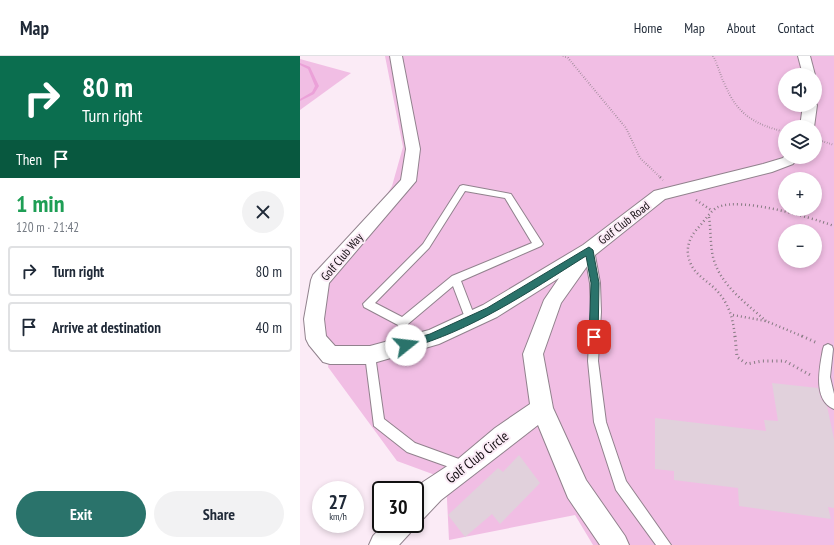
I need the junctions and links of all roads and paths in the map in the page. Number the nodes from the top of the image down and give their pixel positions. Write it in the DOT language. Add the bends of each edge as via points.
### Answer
graph roads {
  1 [pos="396,56"];
  2 [pos="713,56"];
  3 [pos="804,56"];
  4 [pos="807,68"];
  5 [pos="778,130"];
  6 [pos="822,141"];
  7 [pos="834,144"];
  8 [pos="779,164"];
  9 [pos="834,226"];
  10 [pos="589,250"];
  11 [pos="455,279"];
  12 [pos="733,315"];
  13 [pos="471,320"];
  14 [pos="403,322"];
  15 [pos="406,345"];
  16 [pos="828,349"];
  17 [pos="370,355"];
  18 [pos="826,385"];
  19 [pos="834,403"];
  20 [pos="542,408"];
  21 [pos="466,467"];
  22 [pos="424,499"];
  23 [pos="392,533"];
  24 [pos="382,545"];
  25 [pos="616,545"];
  26 [pos="664,545"];
  1 -- 17 [label="street, Golf Club Way" via="413,149 408,181 320,280 314,318 316,339 330,355"];
  2 -- 5 [label="path" via="725,87 741,112 750,121"];
  3 -- 4 [label="street"];
  6 -- 7 [label="path"];
  8 -- 10 [label="street, Golf Club Road" via="660,195"];
  9 -- 12 [label="path" via="790,211 734,205 720,206 714,210 689,238 688,260 696,273 723,296"];
  10 -- 13 [label="street, Golf Club Way"];
  10 -- 20 [label="street, Golf Club Road" via="553,300 534,354"];
  10 -- 26 [label="lane" via="595,283 593,361 600,422 621,485"];
  11 -- 13 [label="lane"];
  11 -- 14 [label="lane"];
  11 -- 14 [label="lane" via="538,244 508,196 463,188 426,246 368,304"];
  12 -- 16 [label="path" via="766,321"];
  12 -- 18 [label="path" via="736,357 747,364 785,361"];
  13 -- 15 [label="street, Golf Club Way" via="432,338"];
  14 -- 15 [label="lane"];
  15 -- 17 [label="street, Golf Club Way"];
  16 -- 18 [label="lane" via="824,376"];
  17 -- 21 [label="lane" via="378,422 411,448"];
  18 -- 19 [label="lane" via="828,397"];
  20 -- 21 [label="street, Golf Club Circle"];
  20 -- 25 [label="street, Golf Club Road" via="577,489"];
  21 -- 22 [label="street, Golf Club Circle"];
  23 -- 24 [label="street"];
}
